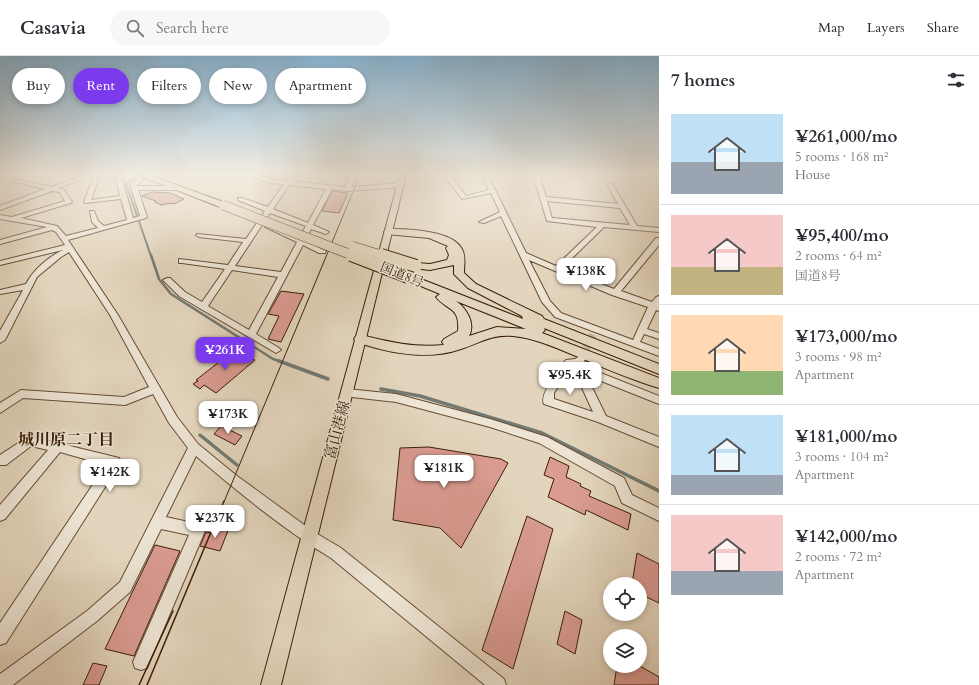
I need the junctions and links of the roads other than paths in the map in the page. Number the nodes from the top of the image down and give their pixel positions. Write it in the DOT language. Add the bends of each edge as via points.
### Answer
graph roads {
  1 [pos="9,204"];
  2 [pos="61,204"];
  3 [pos="126,204"];
  4 [pos="140,204"];
  5 [pos="255,204"];
  6 [pos="274,204"];
  7 [pos="322,204"];
  8 [pos="396,204"];
  9 [pos="499,204"];
  10 [pos="545,204"];
  11 [pos="603,204"];
  12 [pos="226,205"];
  13 [pos="622,206"];
  14 [pos="0,208"];
  15 [pos="270,210"];
  16 [pos="92,212"];
  17 [pos="503,213"];
  18 [pos="0,217"];
  19 [pos="11,219"];
  20 [pos="130,220"];
  21 [pos="482,222"];
  22 [pos="261,224"];
  23 [pos="600,224"];
  24 [pos="311,226"];
  25 [pos="55,228"];
  26 [pos="102,228"];
  27 [pos="635,228"];
  28 [pos="659,230"];
  29 [pos="326,232"];
  30 [pos="389,232"];
  31 [pos="199,235"];
  32 [pos="659,240"];
  33 [pos="249,241"];
  34 [pos="0,242"];
  35 [pos="302,242"];
  36 [pos="68,244"];
  37 [pos="344,247"];
  38 [pos="322,251"];
  39 [pos="523,254"];
  40 [pos="182,261"];
  41 [pos="0,263"];
  42 [pos="231,268"];
  43 [pos="557,269"];
  44 [pos="411,273"];
  45 [pos="284,275"];
  46 [pos="167,280"];
  47 [pos="28,286"];
  48 [pos="0,292"];
  49 [pos="615,293"];
  50 [pos="657,304"];
  51 [pos="204,307"];
  52 [pos="642,330"];
  53 [pos="569,333"];
  54 [pos="251,335"];
  55 [pos="659,336"];
  56 [pos="0,340"];
  57 [pos="361,340"];
  58 [pos="637,340"];
  59 [pos="276,350"];
  60 [pos="659,353"];
  61 [pos="579,363"];
  62 [pos="659,369"];
  63 [pos="659,382"];
  64 [pos="156,389"];
  65 [pos="347,393"];
  66 [pos="659,400"];
  67 [pos="0,409"];
  68 [pos="602,418"];
  69 [pos="659,442"];
  70 [pos="58,447"];
  71 [pos="194,447"];
  72 [pos="0,460"];
  73 [pos="0,515"];
  74 [pos="659,516"];
  75 [pos="158,522"];
  76 [pos="309,537"];
  77 [pos="0,637"];
  78 [pos="141,662"];
  79 [pos="0,684"];
  80 [pos="272,685"];
  81 [pos="498,685"];
  1 -- 14 [label="street"];
  2 -- 19 [label="street"];
  3 -- 20 [label="street"];
  4 -- 20 [label="street" via="144,217"];
  5 -- 15 [label="street"];
  6 -- 15 [label="street"];
  7 -- 24 [label="street"];
  8 -- 30 [label="main road, 富山港線"];
  9 -- 17 [label="street"];
  10 -- 23 [label="street" via="549,220"];
  11 -- 13 [label="street"];
  12 -- 22 [label="street"];
  12 -- 37 [label="highway, bridge"];
  13 -- 27 [label="street"];
  15 -- 22 [label="street"];
  15 -- 24 [label="street"];
  16 -- 26 [label="street" via="95,222"];
  17 -- 21 [label="street"];
  17 -- 39 [label="street"];
  18 -- 19 [label="street"];
  19 -- 25 [label="street"];
  20 -- 26 [label="street"];
  22 -- 33 [label="street"];
  22 -- 35 [label="street"];
  23 -- 27 [label="street"];
  23 -- 43 [label="street" via="602,227"];
  24 -- 29 [label="street"];
  24 -- 35 [label="street"];
  25 -- 34 [label="street"];
  25 -- 36 [label="street"];
  26 -- 36 [label="street"];
  27 -- 28 [label="street"];
  30 -- 44 [label="highway" via="439,241 450,247 454,255 451,262"];
  30 -- 53 [label="highway" via="422,234 441,238 450,243 460,254 459,274 472,286"];
  30 -- 57 [label="main road, 富山港線"];
  31 -- 33 [label="street"];
  32 -- 49 [label="street"];
  33 -- 42 [label="street"];
  35 -- 38 [label="street"];
  35 -- 45 [label="street"];
  36 -- 41 [label="street"];
  36 -- 47 [label="street" via="42,267"];
  36 -- 64 [label="street" via="114,314"];
  37 -- 44 [label="highway, bridge"];
  37 -- 44 [label="highway, bridge"];
  39 -- 43 [label="street"];
  39 -- 60 [label="street" via="546,302 558,315 595,333 618,337"];
  40 -- 42 [label="street"];
  42 -- 45 [label="street"];
  42 -- 51 [label="street"];
  43 -- 49 [label="street"];
  44 -- 53 [label="highway, 国道8号"];
  44 -- 57 [label="highway" via="462,313 464,333 451,342 437,345 377,338"];
  44 -- 63 [label="highway, 国道8号"];
  45 -- 54 [label="street"];
  46 -- 51 [label="street" via="182,294"];
  47 -- 48 [label="street"];
  47 -- 56 [label="street"];
  49 -- 50 [label="street"];
  50 -- 52 [label="street"];
  51 -- 54 [label="street"];
  52 -- 55 [label="street"];
  52 -- 58 [label="street"];
  53 -- 62 [label="highway, 国道8号"];
  54 -- 59 [label="street"];
  57 -- 63 [label="highway" via="408,349 438,351 503,331 527,334 561,344"];
  57 -- 65 [label="main road, 富山港線"];
  61 -- 66 [label="street"];
  61 -- 68 [label="street"];
  61 -- 68 [label="street" via="569,362 549,393 548,401"];
  64 -- 67 [label="street" via="125,401 21,394"];
  64 -- 71 [label="street" via="173,420"];
  65 -- 74 [label="street" via="396,398 490,423 549,443 620,482 627,499"];
  65 -- 76 [label="main road, 富山港線"];
  68 -- 69 [label="street"];
  70 -- 72 [label="street" via="29,441"];
  70 -- 73 [label="street"];
  70 -- 77 [label="street" via="115,462"];
  71 -- 75 [label="street"];
  71 -- 76 [label="street"];
  75 -- 78 [label="street" via="198,531"];
  75 -- 79 [label="street" via="126,587 92,616"];
  76 -- 80 [label="main road, 富山港線"];
  76 -- 81 [label="street" via="336,553"];
}
